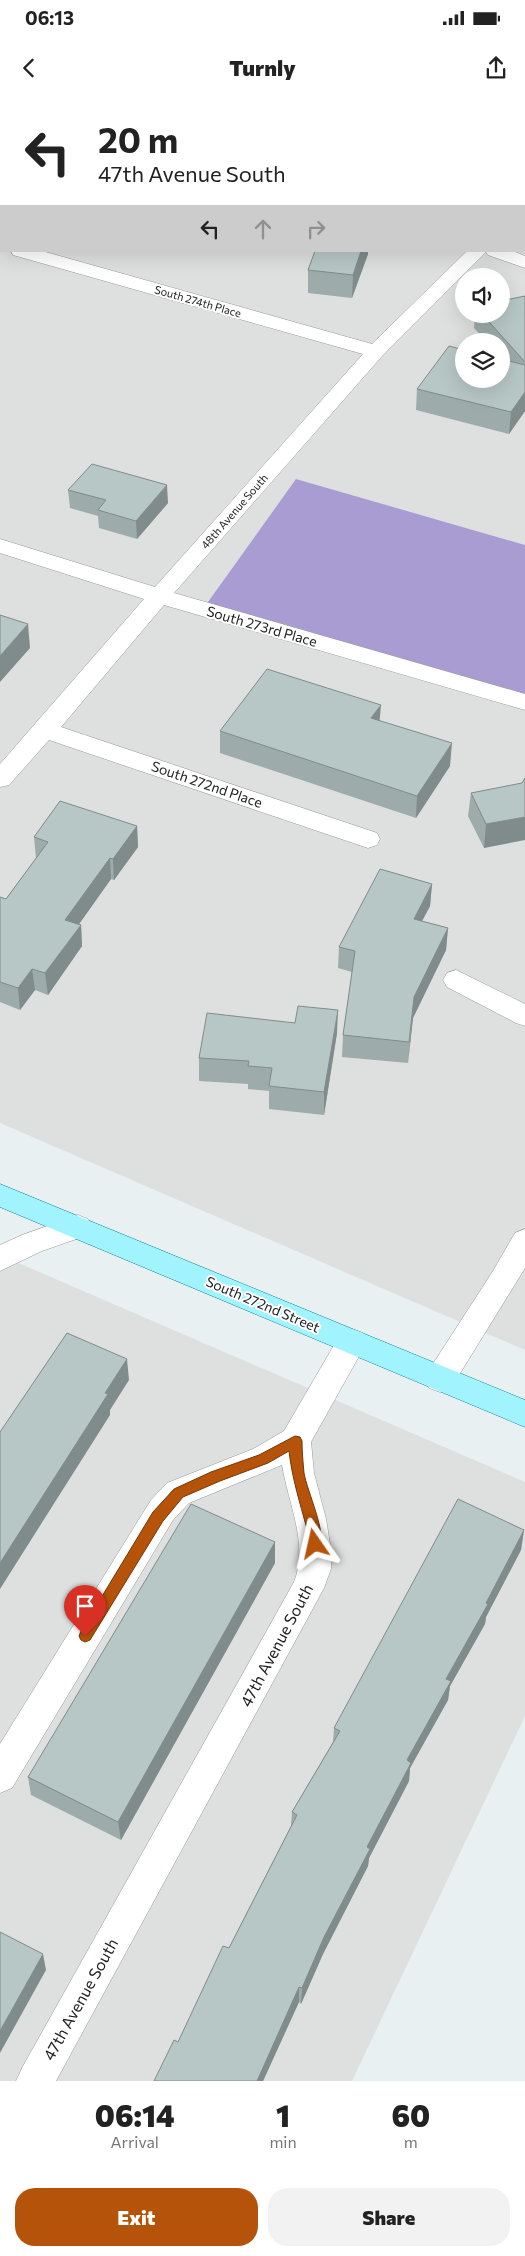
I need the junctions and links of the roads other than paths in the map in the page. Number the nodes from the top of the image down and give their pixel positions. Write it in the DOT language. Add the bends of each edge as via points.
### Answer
graph roads {
  1 [pos="24,252"];
  2 [pos="477,252"];
  3 [pos="500,252"];
  4 [pos="525,262"];
  5 [pos="376,351"];
  6 [pos="0,546"];
  7 [pos="159,596"];
  8 [pos="525,702"];
  9 [pos="45,730"];
  10 [pos="3,772"];
  11 [pos="368,839"];
  12 [pos="456,980"];
  13 [pos="525,1016"];
  14 [pos="0,1195"];
  15 [pos="78,1227"];
  16 [pos="525,1241"];
  17 [pos="0,1259"];
  18 [pos="352,1342"];
  19 [pos="440,1379"];
  20 [pos="525,1414"];
  21 [pos="295,1441"];
  22 [pos="0,1776"];
  23 [pos="35,2081"];
  1 -- 5 [label="street, South 274th Place"];
  2 -- 5 [label="street, 48th Avenue South"];
  3 -- 4 [label="street"];
  5 -- 7 [label="street, 48th Avenue South"];
  6 -- 7 [label="street, South 273rd Place"];
  7 -- 8 [label="street, South 273rd Place"];
  7 -- 9 [label="street, 48th Avenue South"];
  9 -- 10 [label="street, 48th Avenue South"];
  9 -- 11 [label="street, South 272nd Place"];
  12 -- 13 [label="street"];
  14 -- 15 [label="main road, South 272nd Street"];
  15 -- 17 [label="street"];
  15 -- 18 [label="main road, South 272nd Street"];
  16 -- 19 [label="street"];
  18 -- 19 [label="main road, South 272nd Street"];
  18 -- 21 [label="street"];
  19 -- 20 [label="main road, South 272nd Street"];
  21 -- 22 [label="street" via="264,1459 178,1493 162,1510"];
  21 -- 23 [label="street, 47th Avenue South" via="298,1474 314,1532 316,1568 308,1588"];
}
